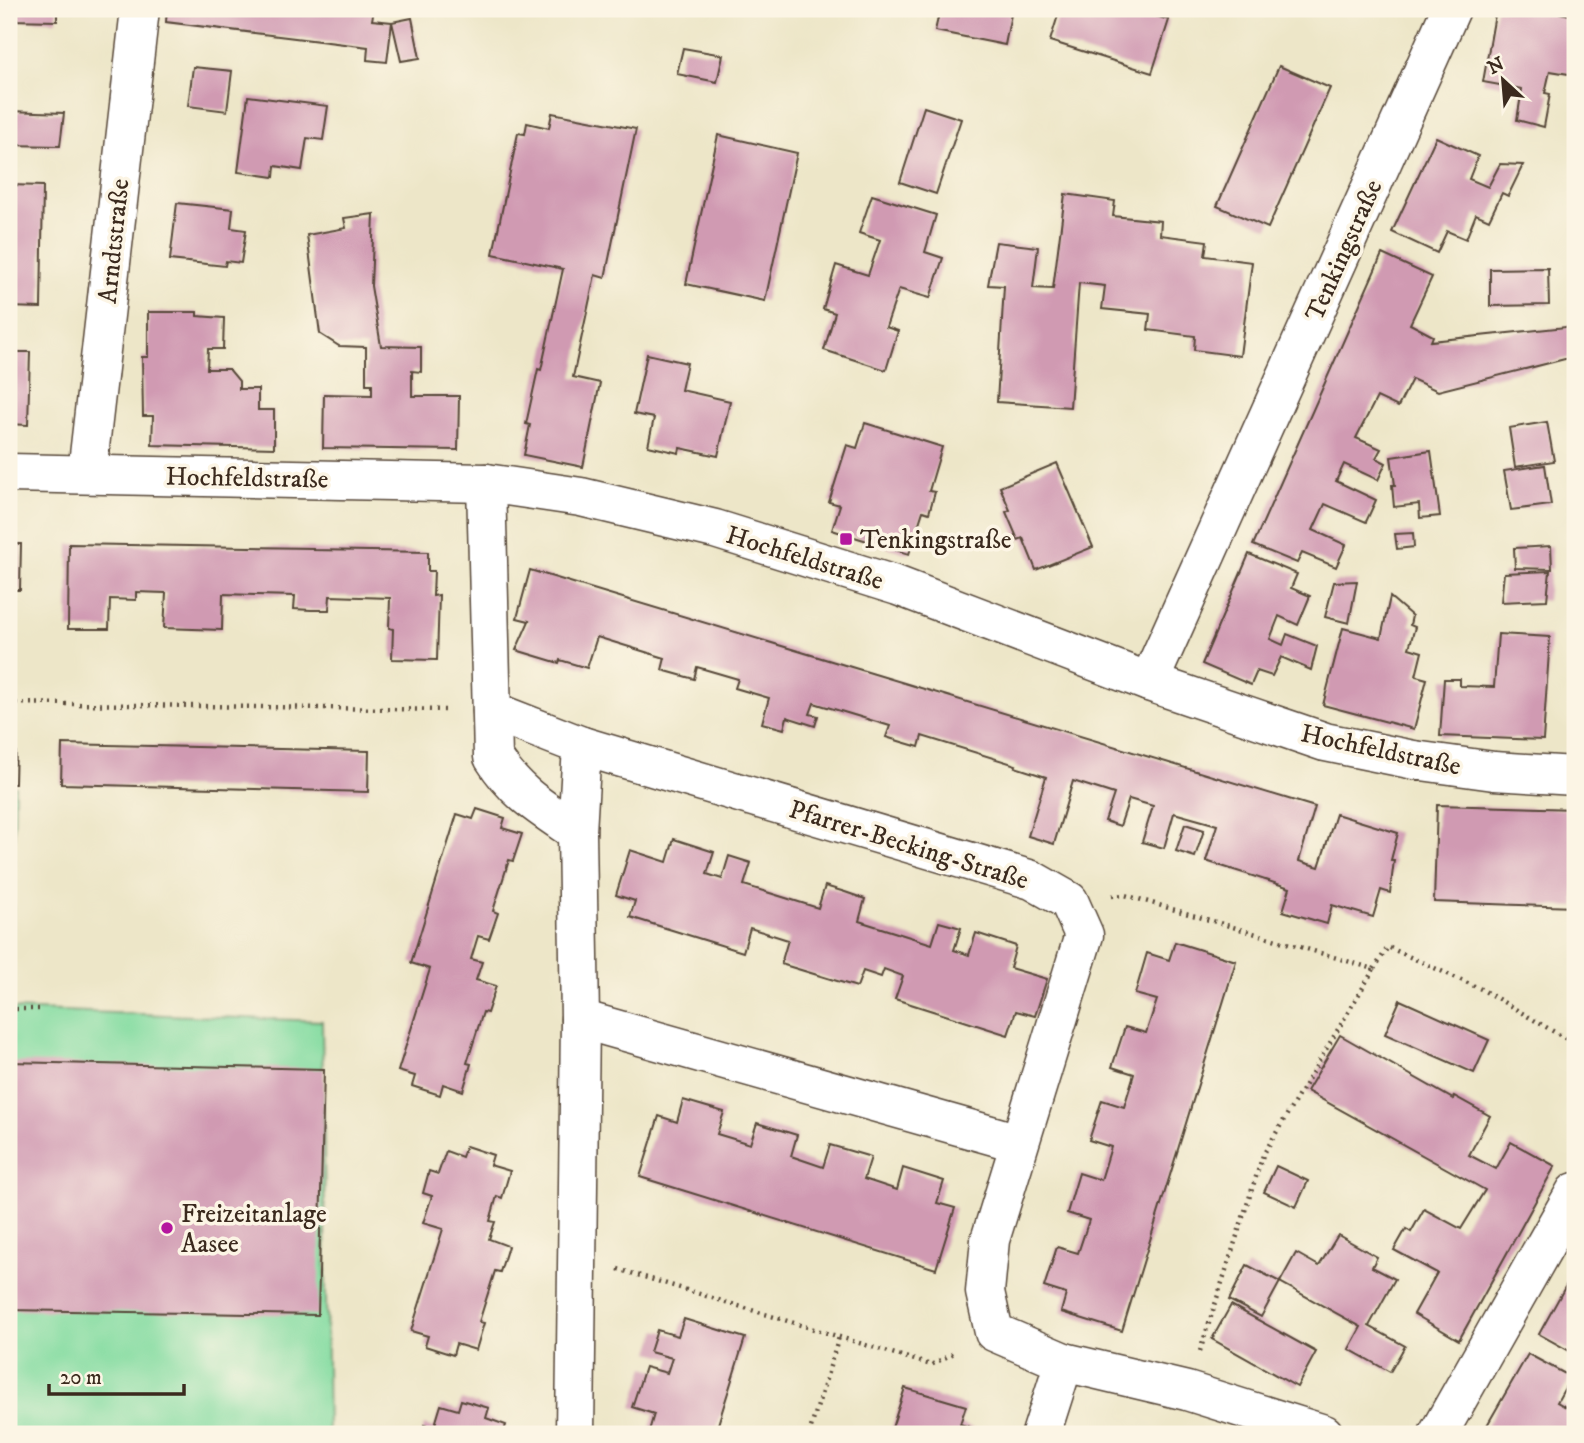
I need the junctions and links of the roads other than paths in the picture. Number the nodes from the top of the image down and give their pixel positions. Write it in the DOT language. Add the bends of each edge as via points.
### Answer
graph roads {
  1 [pos="140,9"];
  2 [pos="1451,9"];
  3 [pos="9,473"];
  4 [pos="87,473"];
  5 [pos="486,483"];
  6 [pos="1149,682"];
  7 [pos="492,711"];
  8 [pos="582,746"];
  9 [pos="1575,776"];
  10 [pos="577,832"];
  11 [pos="580,1019"];
  12 [pos="1018,1143"];
  13 [pos="1575,1192"];
  14 [pos="1064,1362"];
  15 [pos="575,1434"];
  16 [pos="1041,1434"];
  17 [pos="1324,1434"];
  18 [pos="1438,1434"];
  1 -- 4 [label="street, Arndtstraße"];
  2 -- 6 [label="street, Tenkingstraße"];
  3 -- 4 [label="street, Hochfeldstraße"];
  4 -- 5 [label="street, Hochfeldstraße"];
  5 -- 6 [label="street, Hochfeldstraße" via="581,497 715,529 898,586"];
  5 -- 7 [label="street"];
  6 -- 9 [label="street, Hochfeldstraße" via="1325,742 1415,761"];
  7 -- 8 [label="street, Pfarrer-Becking-Straße"];
  7 -- 10 [label="street" via="493,757 507,780"];
  8 -- 10 [label="street"];
  8 -- 12 [label="street, Pfarrer-Becking-Straße" via="1032,880 1069,901 1084,935"];
  10 -- 11 [label="street"];
  11 -- 12 [label="street"];
  11 -- 15 [label="street"];
  12 -- 14 [label="street" via="990,1240 985,1292 994,1332"];
  13 -- 18 [label="street"];
  14 -- 16 [label="street"];
  14 -- 17 [label="street" via="1187,1391"];
}
